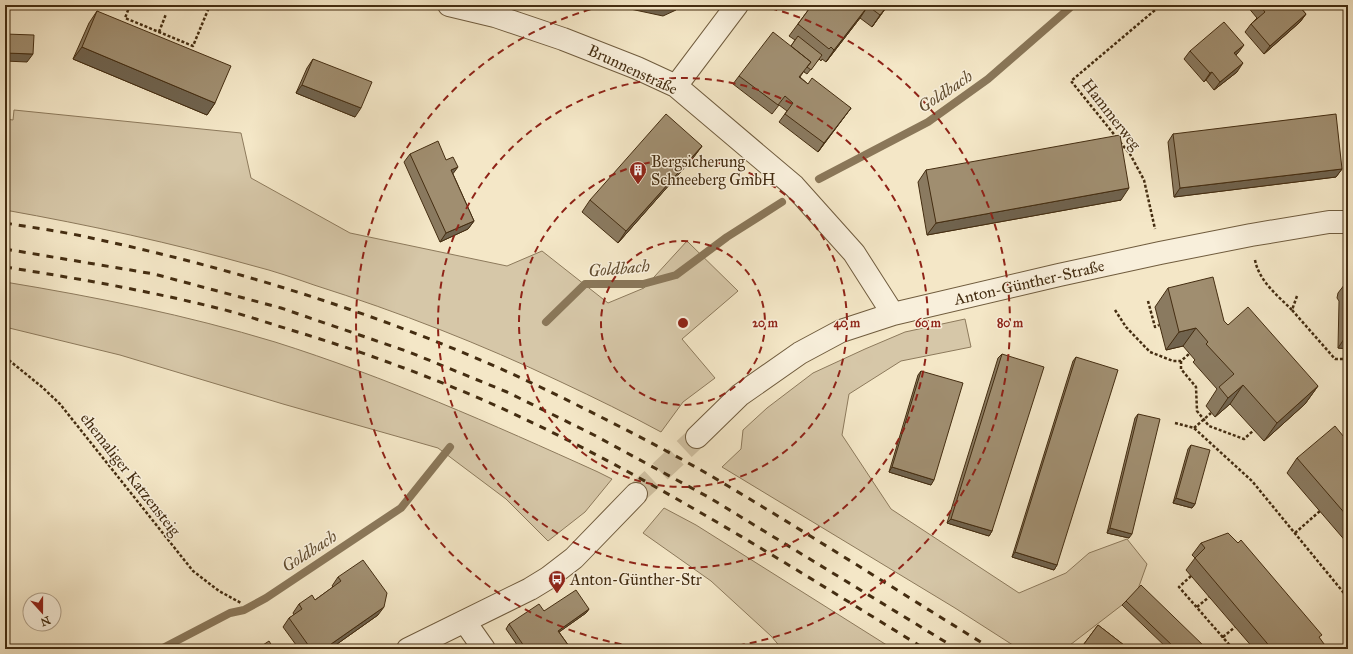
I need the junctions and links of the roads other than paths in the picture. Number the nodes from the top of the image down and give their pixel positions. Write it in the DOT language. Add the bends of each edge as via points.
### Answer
graph roads {
  1 [pos="449,5"];
  2 [pos="737,5"];
  3 [pos="676,86"];
  4 [pos="1348,222"];
  5 [pos="893,314"];
  6 [pos="697,436"];
  7 [pos="636,494"];
  8 [pos="465,622"];
  9 [pos="408,649"];
  10 [pos="484,649"];
  1 -- 3 [label="street, Brunnenstraße" via="495,16 563,39"];
  2 -- 3 [label="street"];
  3 -- 5 [label="street, Brunnenstraße" via="794,186 854,253"];
  4 -- 5 [label="street, Anton-Günther-Straße" via="1329,222 1160,253"];
  5 -- 6 [label="street, Anton-Günther-Straße" via="841,331 800,353 740,395"];
  7 -- 8 [label="street" via="574,558 548,578"];
  8 -- 9 [label="street"];
  8 -- 10 [label="street"];
}
